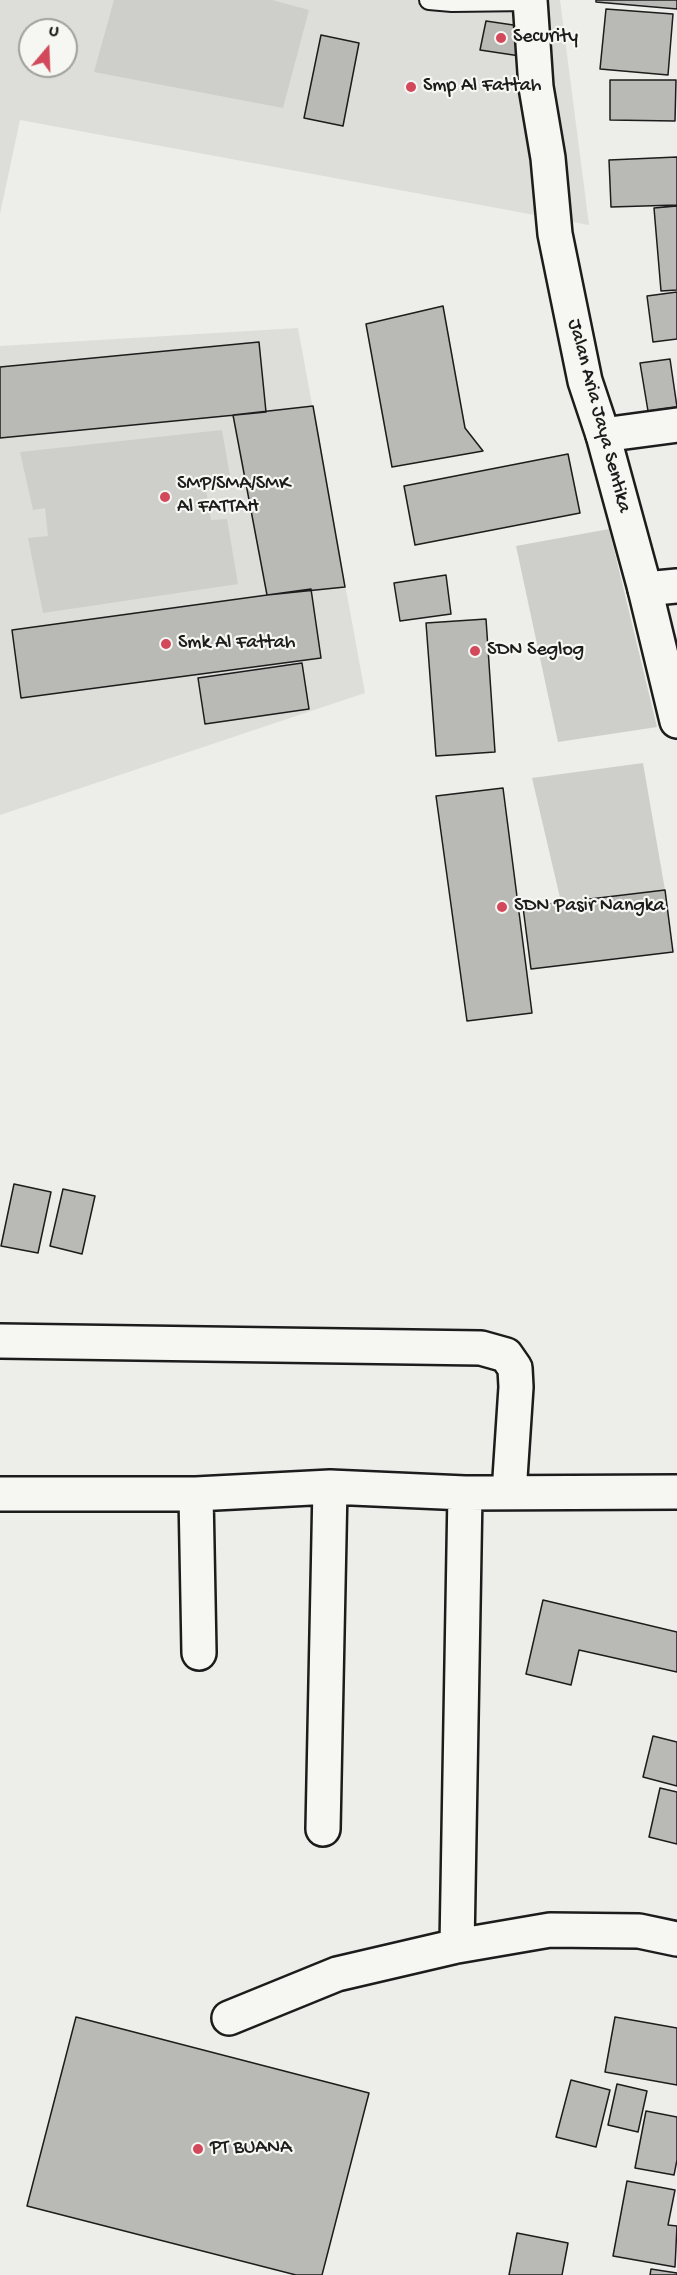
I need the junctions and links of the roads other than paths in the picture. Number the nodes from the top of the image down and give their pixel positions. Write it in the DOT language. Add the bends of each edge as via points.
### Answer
graph roads {
  1 [pos="429,0"];
  2 [pos="530,0"];
  3 [pos="677,425"];
  4 [pos="603,435"];
  5 [pos="677,586"];
  6 [pos="645,589"];
  7 [pos="677,721"];
  8 [pos="0,1341"];
  9 [pos="330,1486"];
  10 [pos="677,1492"];
  11 [pos="465,1493"];
  12 [pos="509,1493"];
  13 [pos="0,1494"];
  14 [pos="196,1494"];
  15 [pos="199,1653"];
  16 [pos="323,1829"];
  17 [pos="677,1939"];
  18 [pos="457,1946"];
  19 [pos="229,2018"];
  1 -- 2 [label="lane"];
  2 -- 4 [label="street, Jalan Aria Jaya Sentika" via="536,87 555,234 585,381"];
  3 -- 4 [label="street"];
  4 -- 6 [label="street, Jalan Aria Jaya Sentika"];
  5 -- 6 [label="street"];
  6 -- 7 [label="street, Jalan Aria Jaya Sentika"];
  8 -- 12 [label="street" via="481,1348 506,1355 515,1368 516,1387"];
  9 -- 11 [label="street"];
  9 -- 14 [label="street"];
  9 -- 16 [label="street"];
  10 -- 12 [label="street"];
  11 -- 12 [label="street"];
  11 -- 18 [label="street"];
  13 -- 14 [label="street"];
  14 -- 15 [label="street"];
  17 -- 18 [label="street" via="639,1931 550,1930"];
  18 -- 19 [label="street" via="337,1974"];
}
